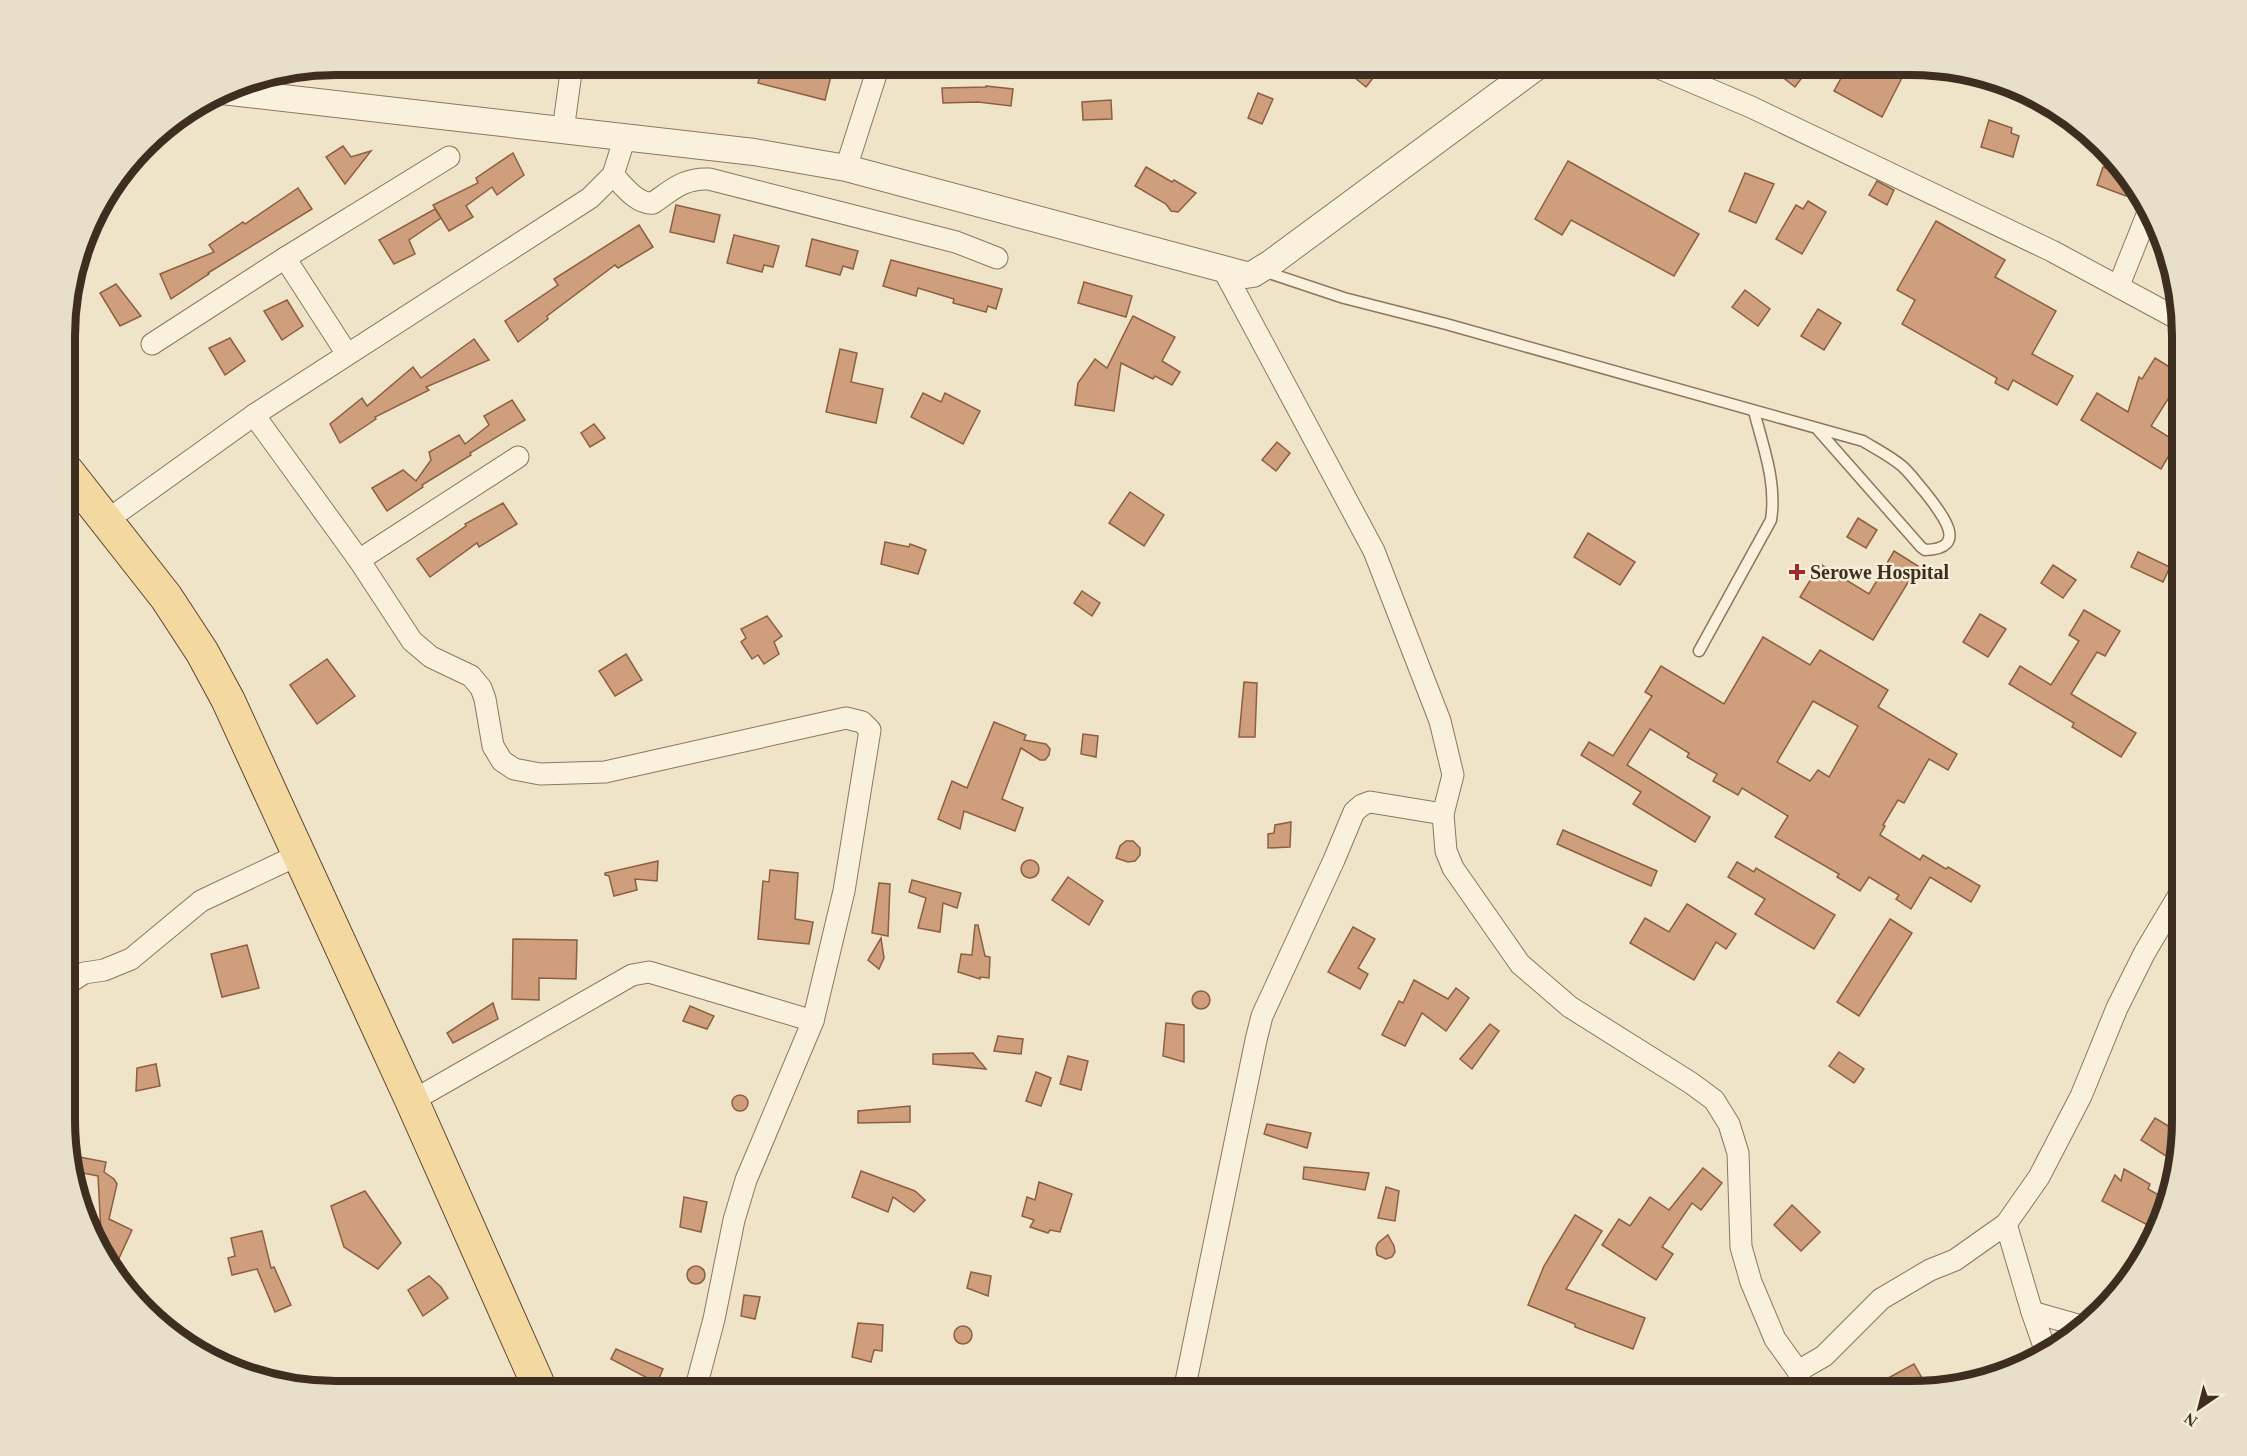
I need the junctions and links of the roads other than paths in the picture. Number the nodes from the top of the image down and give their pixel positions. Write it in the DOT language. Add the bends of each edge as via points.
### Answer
graph roads {
  1 [pos="570,75"];
  2 [pos="876,75"];
  3 [pos="1524,75"];
  4 [pos="1677,75"];
  5 [pos="241,93"];
  6 [pos="562,131"];
  7 [pos="625,137"];
  8 [pos="448,157"];
  9 [pos="846,168"];
  10 [pos="613,175"];
  11 [pos="2145,221"];
  12 [pos="285,258"];
  13 [pos="997,258"];
  14 [pos="1223,269"];
  15 [pos="1260,270"];
  16 [pos="2119,285"];
  17 [pos="2171,315"];
  18 [pos="152,344"];
  19 [pos="347,354"];
  20 [pos="1754,411"];
  21 [pos="254,415"];
  22 [pos="1818,430"];
  23 [pos="518,457"];
  24 [pos="75,489"];
  25 [pos="106,521"];
  26 [pos="359,560"];
  27 [pos="1700,651"];
  28 [pos="1443,814"];
  29 [pos="298,855"];
  30 [pos="2172,907"];
  31 [pos="75,979"];
  32 [pos="813,1021"];
  33 [pos="412,1101"];
  34 [pos="2006,1224"];
  35 [pos="2032,1312"];
  36 [pos="2074,1324"];
  37 [pos="2043,1345"];
  38 [pos="537,1381"];
  39 [pos="698,1381"];
  40 [pos="1186,1381"];
  41 [pos="1800,1381"];
  1 -- 6 [label="street"];
  2 -- 9 [label="street"];
  3 -- 15 [label="street"];
  4 -- 16 [label="street"];
  5 -- 6 [label="street"];
  6 -- 7 [label="street"];
  7 -- 9 [label="street" via="754,152"];
  7 -- 10 [label="street"];
  8 -- 12 [label="street"];
  9 -- 14 [label="street"];
  10 -- 13 [label="street" via="648,204 686,181 709,178 956,242"];
  10 -- 19 [label="street" via="590,198"];
  11 -- 16 [label="street"];
  12 -- 18 [label="street"];
  12 -- 19 [label="street"];
  14 -- 15 [label="street" via="1246,275"];
  14 -- 28 [label="street" via="1374,551 1440,721 1450,759 1453,775"];
  15 -- 20 [label="lane" via="1344,298"];
  16 -- 17 [label="street"];
  19 -- 21 [label="street"];
  20 -- 22 [label="lane"];
  20 -- 27 [label="lane" via="1772,478 1771,520"];
  21 -- 25 [label="street"];
  21 -- 26 [label="street"];
  22 -- 22 [label="lane" via="1863,441 1904,467 1941,512 1950,534 1946,543 1933,550 1921,547"];
  23 -- 26 [label="street"];
  24 -- 25 [label="main road"];
  25 -- 29 [label="main road" via="166,597 202,652"];
  26 -- 32 [label="street" via="412,641 431,657 471,676 481,688 494,746 502,761 514,769 540,774 605,772 846,718 862,722 870,730 850,857"];
  28 -- 40 [label="street" via="1370,802 1354,812 1262,1016"];
  28 -- 41 [label="street" via="1446,851 1453,868 1520,964 1570,1007 1714,1100 1729,1124 1737,1153 1741,1247 1748,1270 1774,1339"];
  29 -- 31 [label="street" via="201,901 131,959"];
  29 -- 33 [label="main road"];
  30 -- 34 [label="street" via="2117,1008 2081,1096 2040,1177"];
  32 -- 33 [label="street" via="649,972 632,975"];
  32 -- 39 [label="street" via="746,1180"];
  33 -- 38 [label="main road"];
  34 -- 35 [label="street"];
  34 -- 41 [label="street" via="1955,1260 1881,1299"];
  35 -- 36 [label="street"];
  35 -- 37 [label="street"];
}
